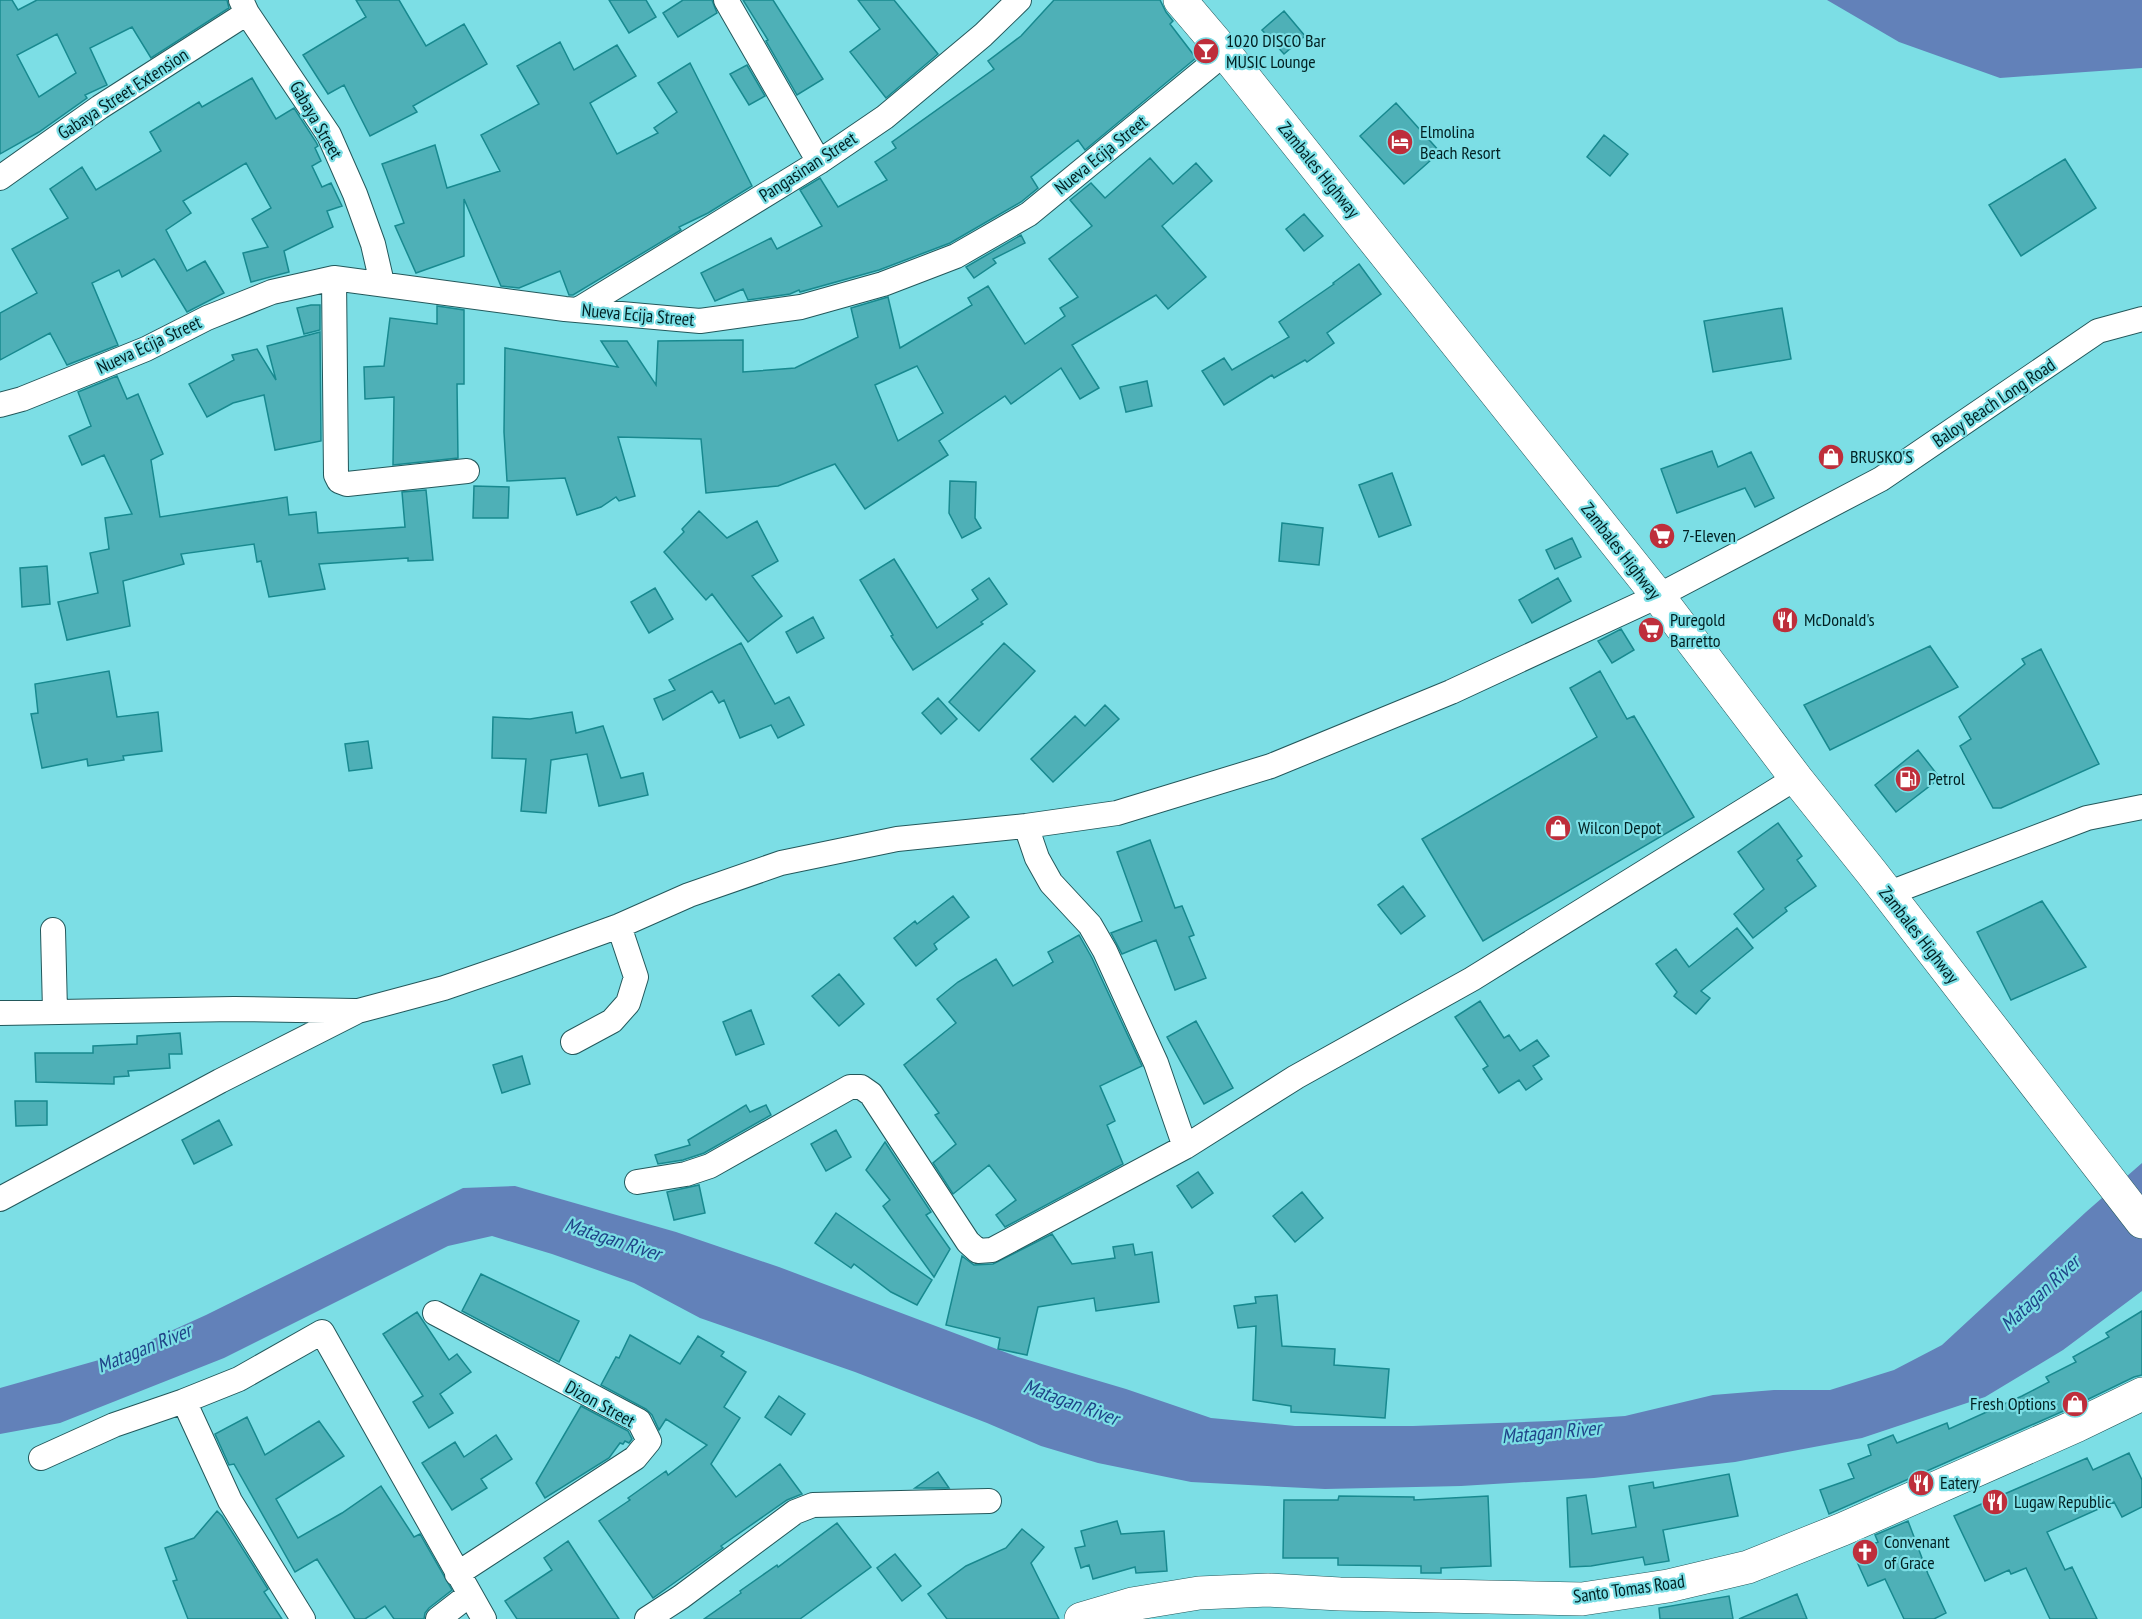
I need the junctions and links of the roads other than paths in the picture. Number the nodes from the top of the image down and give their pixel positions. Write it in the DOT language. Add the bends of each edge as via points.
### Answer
graph roads {
  1 [pos="1019,0"];
  2 [pos="1180,0"];
  3 [pos="731,2"];
  4 [pos="244,7"];
  5 [pos="1225,53"];
  6 [pos="819,162"];
  7 [pos="0,178"];
  8 [pos="334,278"];
  9 [pos="382,284"];
  10 [pos="579,309"];
  11 [pos="2142,319"];
  12 [pos="0,405"];
  13 [pos="467,471"];
  14 [pos="1658,596"];
  15 [pos="1796,778"];
  16 [pos="2142,807"];
  17 [pos="1026,826"];
  18 [pos="1887,894"];
  19 [pos="619,926"];
  20 [pos="53,930"];
  21 [pos="55,1011"];
  22 [pos="358,1011"];
  23 [pos="0,1013"];
  24 [pos="573,1042"];
  25 [pos="1185,1147"];
  26 [pos="636,1182"];
  27 [pos="0,1199"];
  28 [pos="2142,1222"];
  29 [pos="435,1313"];
  30 [pos="2142,1394"];
  31 [pos="184,1401"];
  32 [pos="41,1458"];
  33 [pos="989,1501"];
  34 [pos="457,1574"];
  35 [pos="470,1596"];
  36 [pos="303,1619"];
  37 [pos="438,1619"];
  38 [pos="484,1619"];
  39 [pos="647,1619"];
  40 [pos="1081,1619"];
  1 -- 6 [label="street, Pangasinan Street" via="885,117"];
  2 -- 5 [label="main road, Zambales Highway"];
  3 -- 6 [label="street"];
  4 -- 7 [label="street, Gabaya Street Extension"];
  4 -- 9 [label="street, Gabaya Street" via="329,135 374,244"];
  5 -- 10 [label="street, Nueva Ecija Street" via="1029,214 956,256 883,284 801,308 700,321"];
  5 -- 14 [label="main road, Zambales Highway"];
  6 -- 10 [label="street, Pangasinan Street"];
  8 -- 9 [label="street, Nueva Ecija Street"];
  8 -- 12 [label="street, Nueva Ecija Street" via="272,292 136,353"];
  8 -- 13 [label="street" via="339,481 347,484"];
  9 -- 10 [label="street, Nueva Ecija Street"];
  11 -- 14 [label="street, Baloy Beach Long Road" via="2098,332 1881,479"];
  14 -- 15 [label="main road, Zambales Highway"];
  14 -- 17 [label="street, Baloy Beach Long Road" via="1451,692 1271,766 1117,813"];
  15 -- 18 [label="main road, Zambales Highway"];
  15 -- 25 [label="street" via="1472,979 1296,1077"];
  16 -- 18 [label="street" via="2087,818"];
  17 -- 19 [label="street, Baloy Beach Long Road" via="897,839 781,862 689,895"];
  17 -- 25 [label="street" via="1051,883 1090,925 1105,951 1156,1063"];
  18 -- 28 [label="main road, Zambales Highway"];
  19 -- 22 [label="street, Baloy Beach Long Road" via="444,988"];
  19 -- 24 [label="street" via="636,977 628,1003 612,1020"];
  20 -- 21 [label="street"];
  21 -- 22 [label="street"];
  21 -- 23 [label="street"];
  22 -- 27 [label="street"];
  25 -- 26 [label="street" via="992,1250 978,1251 968,1242 871,1094 861,1087 850,1087 710,1166"];
  29 -- 34 [label="street, Dizon Street" via="639,1422 649,1441 635,1458"];
  30 -- 40 [label="main road, Santo Tomas Road" via="1843,1529 1748,1567 1668,1586 1582,1599 1268,1590 1199,1593 1132,1604"];
  31 -- 32 [label="street" via="114,1425"];
  31 -- 34 [label="street" via="239,1379 322,1332"];
  31 -- 36 [label="street" via="230,1501"];
  33 -- 39 [label="street" via="813,1506 795,1512"];
  34 -- 35 [label="street"];
  35 -- 37 [label="street"];
  35 -- 38 [label="street"];
}
